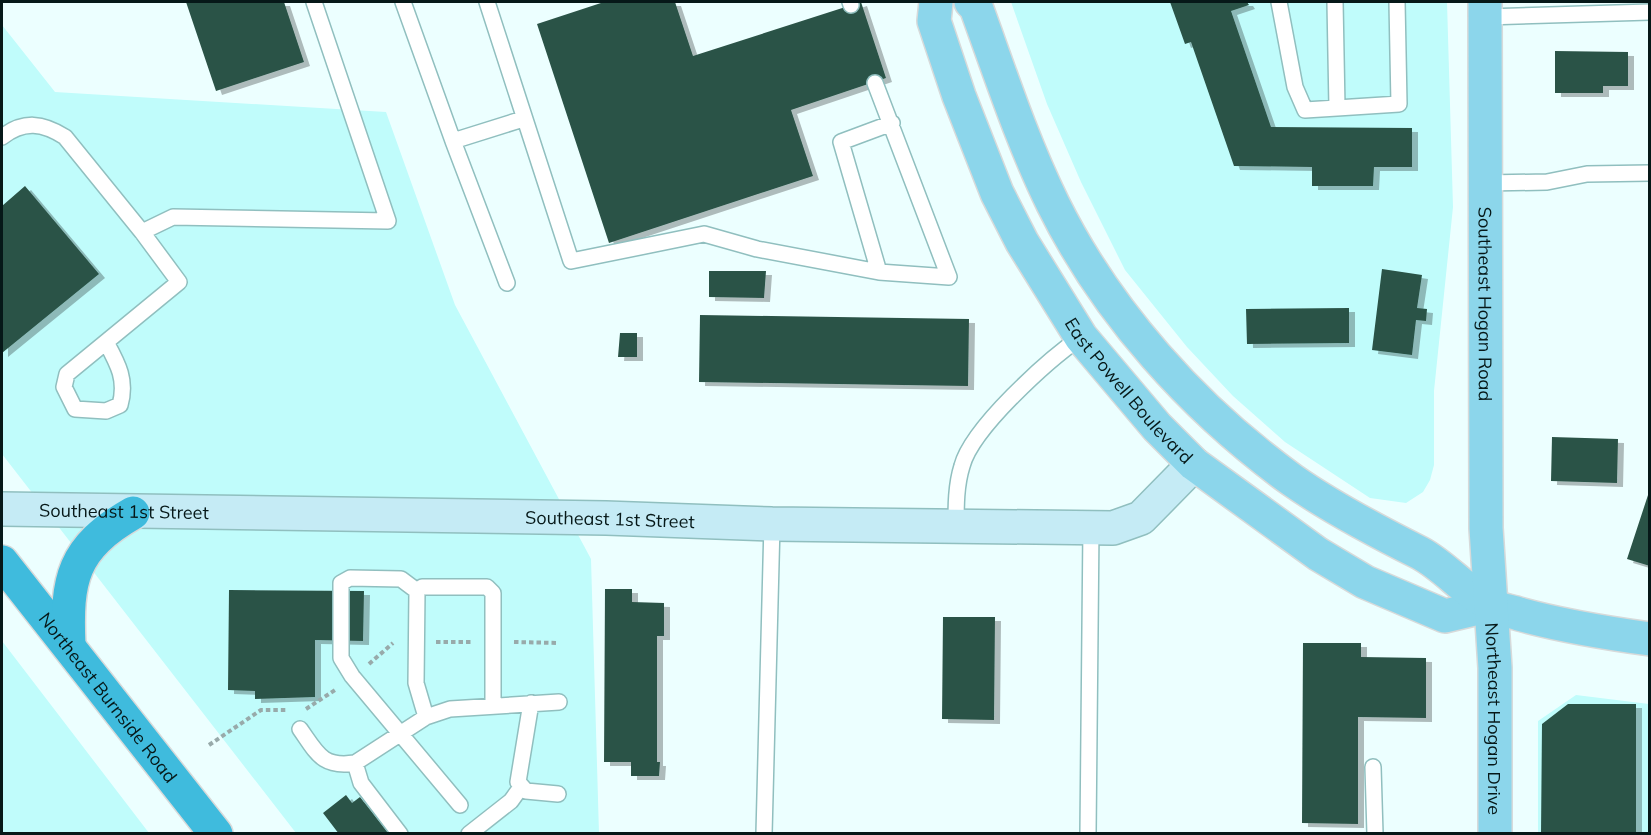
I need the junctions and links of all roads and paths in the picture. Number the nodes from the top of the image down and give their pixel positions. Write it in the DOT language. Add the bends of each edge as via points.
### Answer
graph roads {
  1 [pos="314,2"];
  2 [pos="403,2"];
  3 [pos="487,2"];
  4 [pos="936,2"];
  5 [pos="971,2"];
  6 [pos="1335,2"];
  7 [pos="1397,2"];
  8 [pos="1280,9"];
  9 [pos="1486,9"];
  10 [pos="1650,12"];
  11 [pos="875,83"];
  12 [pos="1337,108"];
  13 [pos="523,119"];
  14 [pos="892,123"];
  15 [pos="2,137"];
  16 [pos="453,141"];
  17 [pos="1650,173"];
  18 [pos="1486,183"];
  19 [pos="142,232"];
  20 [pos="879,272"];
  21 [pos="507,283"];
  22 [pos="1121,312"];
  23 [pos="1081,337"];
  24 [pos="106,342"];
  25 [pos="1194,464"];
  26 [pos="2,509"];
  27 [pos="133,513"];
  28 [pos="772,524"];
  29 [pos="956,526"];
  30 [pos="1092,527"];
  31 [pos="2,562"];
  32 [pos="417,591"];
  33 [pos="1491,606"];
  34 [pos="1650,639"];
  35 [pos="69,646"];
  36 [pos="559,702"];
  37 [pos="531,703"];
  38 [pos="493,704"];
  39 [pos="426,717"];
  40 [pos="242,721"];
  41 [pos="300,729"];
  42 [pos="401,734"];
  43 [pos="209,745"];
  44 [pos="354,763"];
  45 [pos="1373,767"];
  46 [pos="521,787"];
  47 [pos="558,794"];
  48 [pos="460,805"];
  49 [pos="216,834"];
  50 [pos="399,834"];
  51 [pos="468,834"];
  52 [pos="764,834"];
  53 [pos="1088,834"];
  54 [pos="1375,834"];
  55 [pos="1495,834"];
  1 -- 19 [label="lane" via="388,221 173,217"];
  2 -- 16 [label="lane"];
  3 -- 13 [label="lane"];
  4 -- 23 [label="main road, East Powell Boulevard" via="934,21 997,193 1022,242"];
  5 -- 22 [label="main road, East Powell Boulevard" via="1053,204"];
  6 -- 12 [label="lane"];
  7 -- 12 [label="lane" via="1399,104"];
  8 -- 12 [label="lane" via="1295,87 1305,110"];
  9 -- 10 [label="lane"];
  9 -- 18 [label="main road, Southeast Hogan Road"];
  11 -- 14 [label="lane"];
  13 -- 16 [label="lane"];
  13 -- 20 [label="lane" via="571,261 704,234 757,249"];
  14 -- 20 [label="lane" via="841,142"];
  14 -- 20 [label="lane" via="949,277"];
  15 -- 19 [label="lane" via="29,123 49,127 65,137"];
  16 -- 21 [label="lane"];
  17 -- 18 [label="lane"];
  18 -- 33 [label="main road, Southeast Hogan Road" via="1486,528"];
  19 -- 24 [label="lane" via="179,282"];
  22 -- 23 [label="main road"];
  22 -- 33 [label="main road, East Powell Boulevard" via="1177,379 1239,438 1293,480 1363,524 1433,560"];
  23 -- 25 [label="main road, East Powell Boulevard"];
  23 -- 29 [label="lane" via="1019,388 982,432 962,464"];
  24 -- 24 [label="lane" via="125,388 120,405 106,411 75,409 64,387 67,374"];
  25 -- 30 [label="street, Southeast 1st Street" via="1141,518 1113,528"];
  25 -- 33 [label="main road, East Powell Boulevard" via="1318,554 1365,582 1445,616"];
  26 -- 27 [label="street, Southeast 1st Street"];
  27 -- 28 [label="street, Southeast 1st Street" via="606,518"];
  27 -- 35 [label="highway" via="106,528 80,558 67,606"];
  28 -- 29 [label="street, Southeast 1st Street"];
  28 -- 52 [label="lane"];
  29 -- 30 [label="street, Southeast 1st Street"];
  30 -- 53 [label="lane"];
  31 -- 35 [label="highway, Northeast Burnside Road"];
  32 -- 38 [label="lane" via="429,586 487,587 493,593"];
  32 -- 39 [label="lane" via="416,683"];
  32 -- 42 [label="lane" via="400,579 350,578 341,582 339,591 341,658"];
  33 -- 34 [label="main road, East Powell Boulevard" via="1572,627"];
  33 -- 55 [label="main road, Northeast Hogan Drive"];
  35 -- 49 [label="highway, Northeast Burnside Road"];
  36 -- 37 [label="lane"];
  37 -- 38 [label="lane"];
  37 -- 46 [label="lane" via="518,782"];
  38 -- 39 [label="lane" via="450,709"];
  39 -- 42 [label="lane"];
  40 -- 43 [label="path"];
  41 -- 44 [label="lane" via="321,758 341,765"];
  42 -- 44 [label="lane"];
  42 -- 48 [label="lane"];
  44 -- 50 [label="lane" via="361,783"];
  45 -- 54 [label="lane"];
  46 -- 47 [label="lane" via="526,791"];
  46 -- 51 [label="lane" via="511,801"];
}
